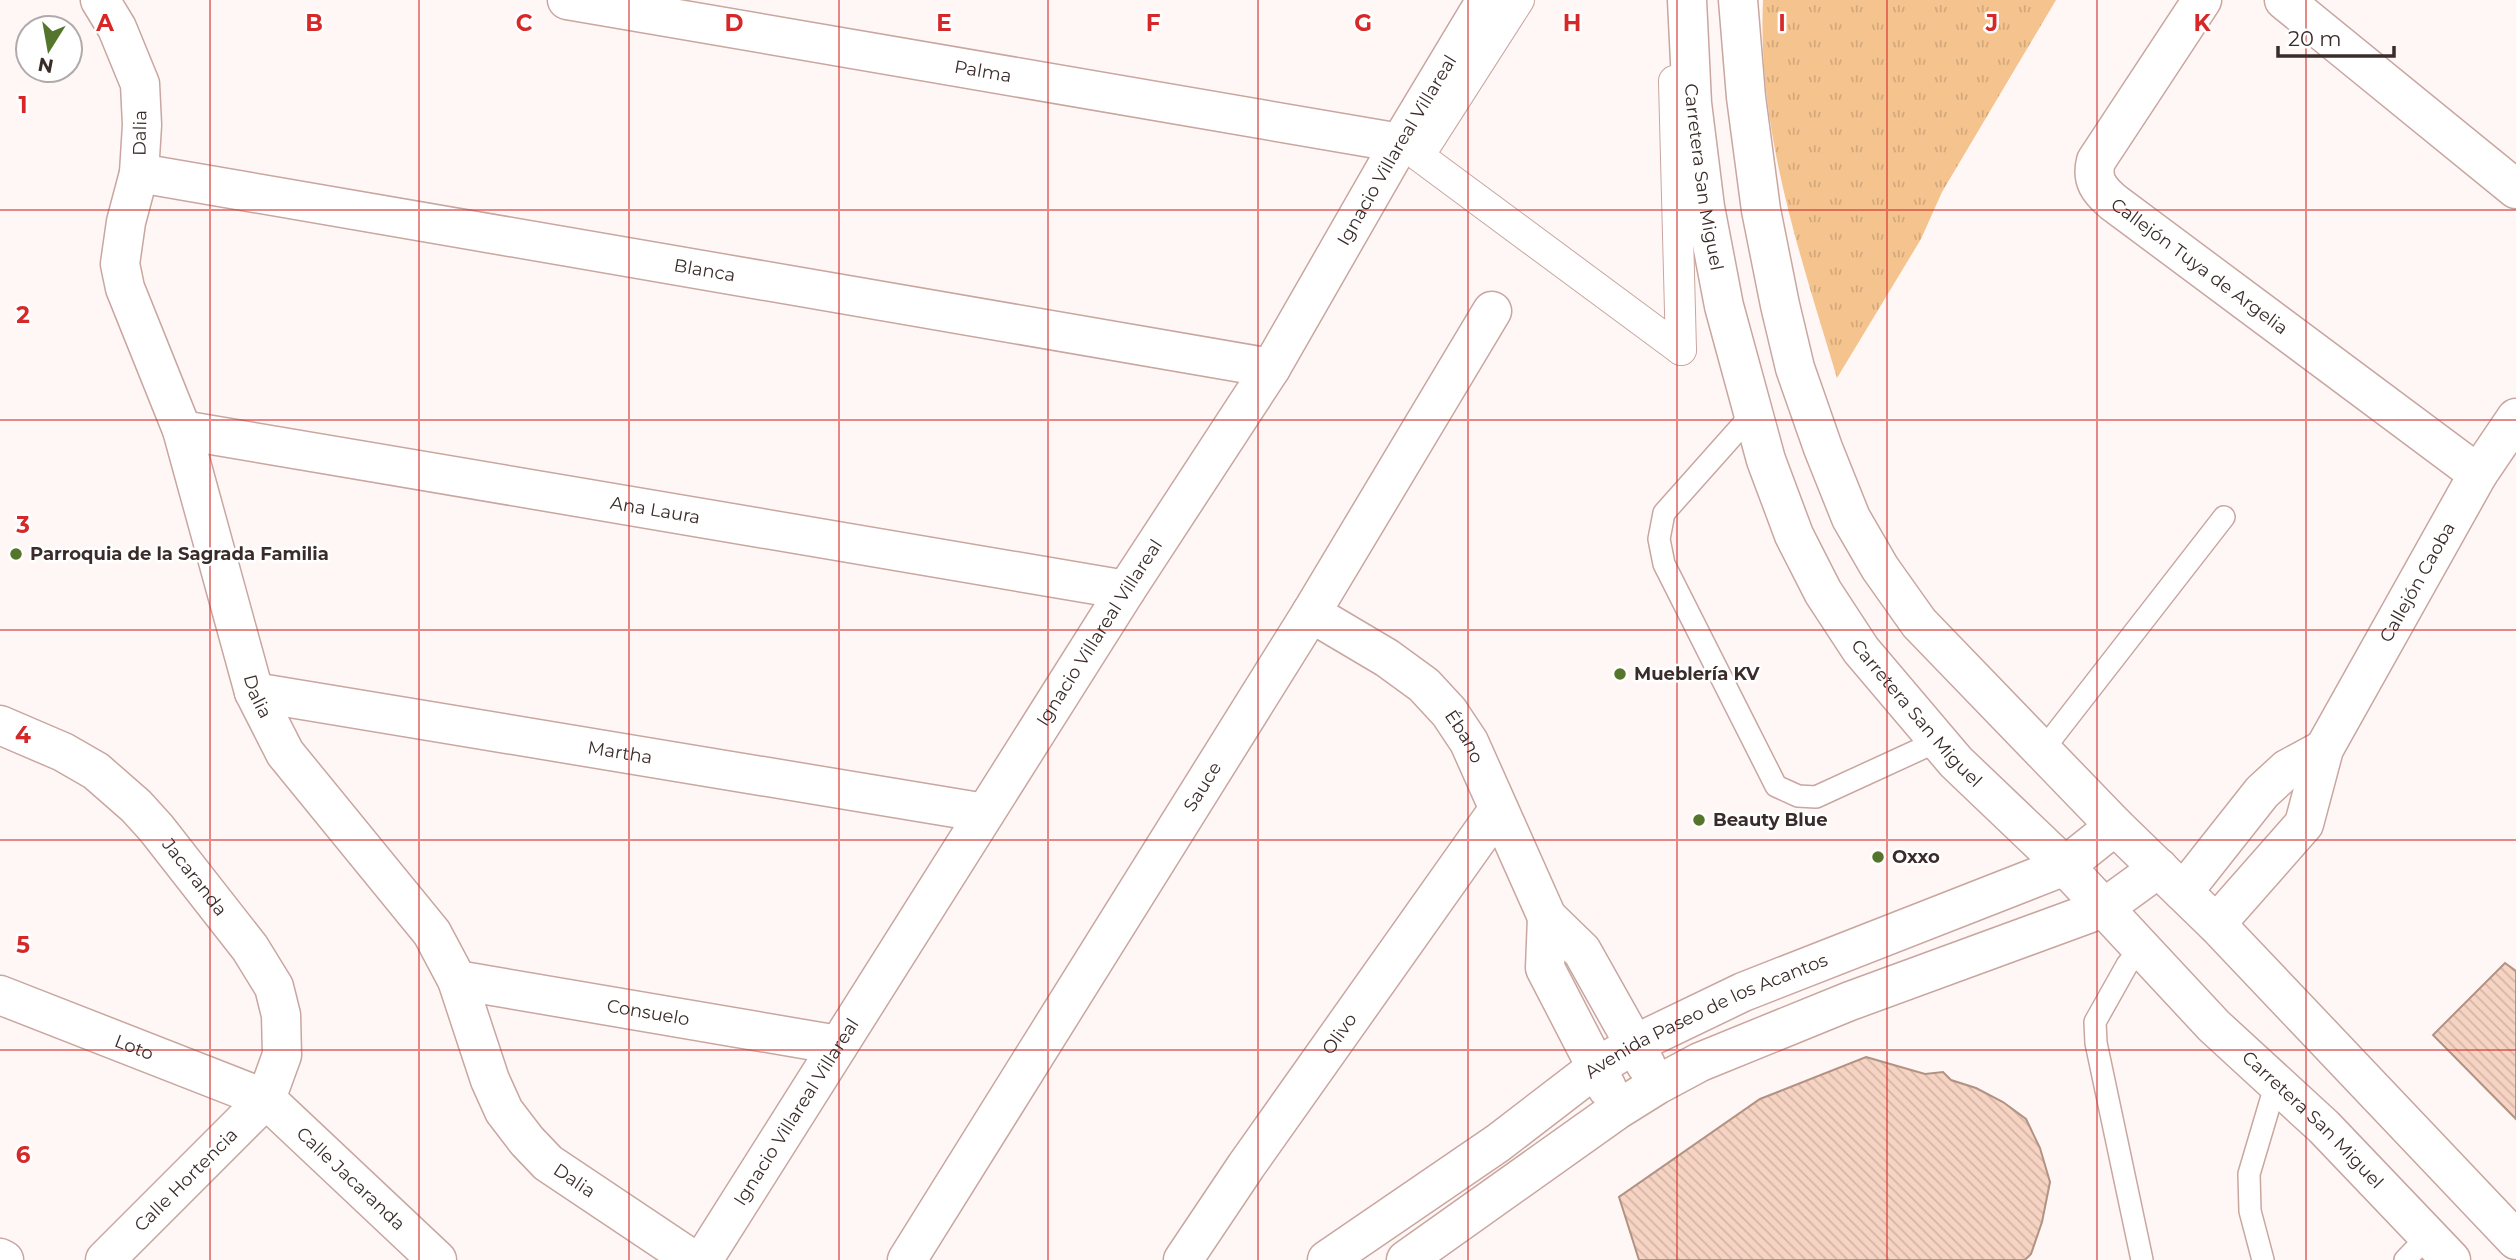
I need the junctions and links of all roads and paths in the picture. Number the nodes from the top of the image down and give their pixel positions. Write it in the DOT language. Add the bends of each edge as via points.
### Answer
graph roads {
  1 [pos="100,0"];
  2 [pos="567,0"];
  3 [pos="1486,0"];
  4 [pos="1519,0"];
  5 [pos="1672,0"];
  6 [pos="1687,0"];
  7 [pos="1738,0"];
  8 [pos="2202,0"];
  9 [pos="2284,0"];
  10 [pos="704,11"];
  11 [pos="1400,143"];
  12 [pos="139,173"];
  13 [pos="2516,189"];
  14 [pos="1492,311"];
  15 [pos="1271,368"];
  16 [pos="1753,413"];
  17 [pos="2516,418"];
  18 [pos="182,430"];
  19 [pos="2478,474"];
  20 [pos="2224,517"];
  21 [pos="1126,590"];
  22 [pos="1311,613"];
  23 [pos="254,692"];
  24 [pos="0,724"];
  25 [pos="1938,741"];
  26 [pos="2324,749"];
  27 [pos="2042,751"];
  28 [pos="1498,810"];
  29 [pos="985,813"];
  30 [pos="2115,826"];
  31 [pos="2065,866"];
  32 [pos="2171,880"];
  33 [pos="2104,908"];
  34 [pos="1547,917"];
  35 [pos="2216,924"];
  36 [pos="2141,948"];
  37 [pos="1833,955"];
  38 [pos="457,980"];
  39 [pos="0,995"];
  40 [pos="1850,1001"];
  41 [pos="1635,1044"];
  42 [pos="838,1045"];
  43 [pos="1597,1067"];
  44 [pos="2276,1083"];
  45 [pos="1657,1085"];
  46 [pos="267,1099"];
  47 [pos="1617,1110"];
  48 [pos="2516,1240"];
  49 [pos="2428,1252"];
  50 [pos="105,1260"];
  51 [pos="437,1260"];
  52 [pos="693,1260"];
  53 [pos="703,1260"];
  54 [pos="907,1260"];
  55 [pos="1183,1260"];
  56 [pos="1327,1260"];
  57 [pos="1406,1260"];
  58 [pos="2142,1260"];
  59 [pos="2263,1260"];
  1 -- 12 [label="street, Dalia" via="139,84"];
  2 -- 10 [label="street, Palma"];
  3 -- 11 [label="street, Ignacio Villareal Villareal"];
  4 -- 5 [label="street" via="1419,156 1681,350"];
  6 -- 16 [label="street, Carretera San Miguel" via="1692,103 1705,207 1724,306"];
  7 -- 27 [label="street" via="1761,210 1795,368 1822,449 1851,518 1919,623"];
  8 -- 19 [label="street, Callejón Tuya de Argelia" via="2096,161 2098,187"];
  9 -- 13 [label="street"];
  10 -- 11 [label="street, Palma"];
  11 -- 15 [label="street, Ignacio Villareal Villareal"];
  12 -- 15 [label="street, Blanca"];
  12 -- 18 [label="street, Dalia" via="120,264 125,288"];
  14 -- 22 [label="street, Sauce"];
  15 -- 21 [label="street, Ignacio Villareal Villareal"];
  16 -- 25 [label="street, Carretera San Miguel" via="1794,536 1822,592 1861,650"];
  16 -- 25 [label="lane" via="1664,513 1660,539 1664,564 1776,786 1798,796 1816,797"];
  17 -- 19 [label="street, Callejón Caoba"];
  18 -- 21 [label="street, Ana Laura"];
  18 -- 23 [label="street, Dalia"];
  19 -- 26 [label="street, Callejón Caoba"];
  20 -- 27 [label="lane"];
  21 -- 29 [label="street, Ignacio Villareal Villareal"];
  22 -- 28 [label="street, Ébano" via="1387,658 1433,694 1469,742"];
  22 -- 54 [label="street, Sauce"];
  23 -- 29 [label="street, Martha"];
  23 -- 38 [label="street, Dalia" via="285,753 432,933"];
  24 -- 46 [label="street, Jacaranda" via="63,751 118,789 156,828 250,948 274,987 281,1015 282,1055"];
  25 -- 31 [label="street, Carretera San Miguel"];
  26 -- 32 [label="street" via="2287,769"];
  26 -- 35 [label="street, Callejón Caoba" via="2304,824"];
  27 -- 30 [label="street"];
  28 -- 34 [label="street, Ébano"];
  28 -- 55 [label="street, Olivo"];
  29 -- 42 [label="street, Ignacio Villareal Villareal"];
  30 -- 31 [label="street, Avenida Paseo de los Acantos"];
  30 -- 32 [label="street"];
  31 -- 33 [label="street, Carretera San Miguel"];
  31 -- 37 [label="street, Avenida Paseo de los Acantos"];
  32 -- 33 [label="street"];
  32 -- 35 [label="street"];
  33 -- 36 [label="street, Carretera San Miguel"];
  33 -- 40 [label="street"];
  34 -- 41 [label="street, Ébano" via="1582,951"];
  34 -- 43 [label="street, Ébano" via="1545,968"];
  35 -- 48 [label="street"];
  36 -- 44 [label="street, Carretera San Miguel" via="2214,1026"];
  36 -- 58 [label="lane" via="2095,1022"];
  37 -- 40 [label="street"];
  37 -- 41 [label="street, Avenida Paseo de los Acantos"];
  38 -- 42 [label="street, Consuelo"];
  38 -- 52 [label="street, Dalia" via="490,1080 504,1111 527,1141 548,1163"];
  39 -- 46 [label="street, Loto"];
  40 -- 45 [label="street" via="1700,1062"];
  41 -- 43 [label="street, Avenida Paseo de los Acantos"];
  41 -- 45 [label="street, Ébano"];
  42 -- 53 [label="street, Ignacio Villareal Villareal"];
  43 -- 47 [label="street, Ébano"];
  43 -- 56 [label="street, Avenida Paseo de los Acantos" via="1497,1143"];
  44 -- 49 [label="street, Carretera San Miguel" via="2324,1127"];
  44 -- 59 [label="lane" via="2249,1174 2250,1211"];
  45 -- 47 [label="street"];
  46 -- 50 [label="street, Calle Hortencia"];
  46 -- 51 [label="street, Calle Jacaranda"];
  47 -- 57 [label="street"];
}
